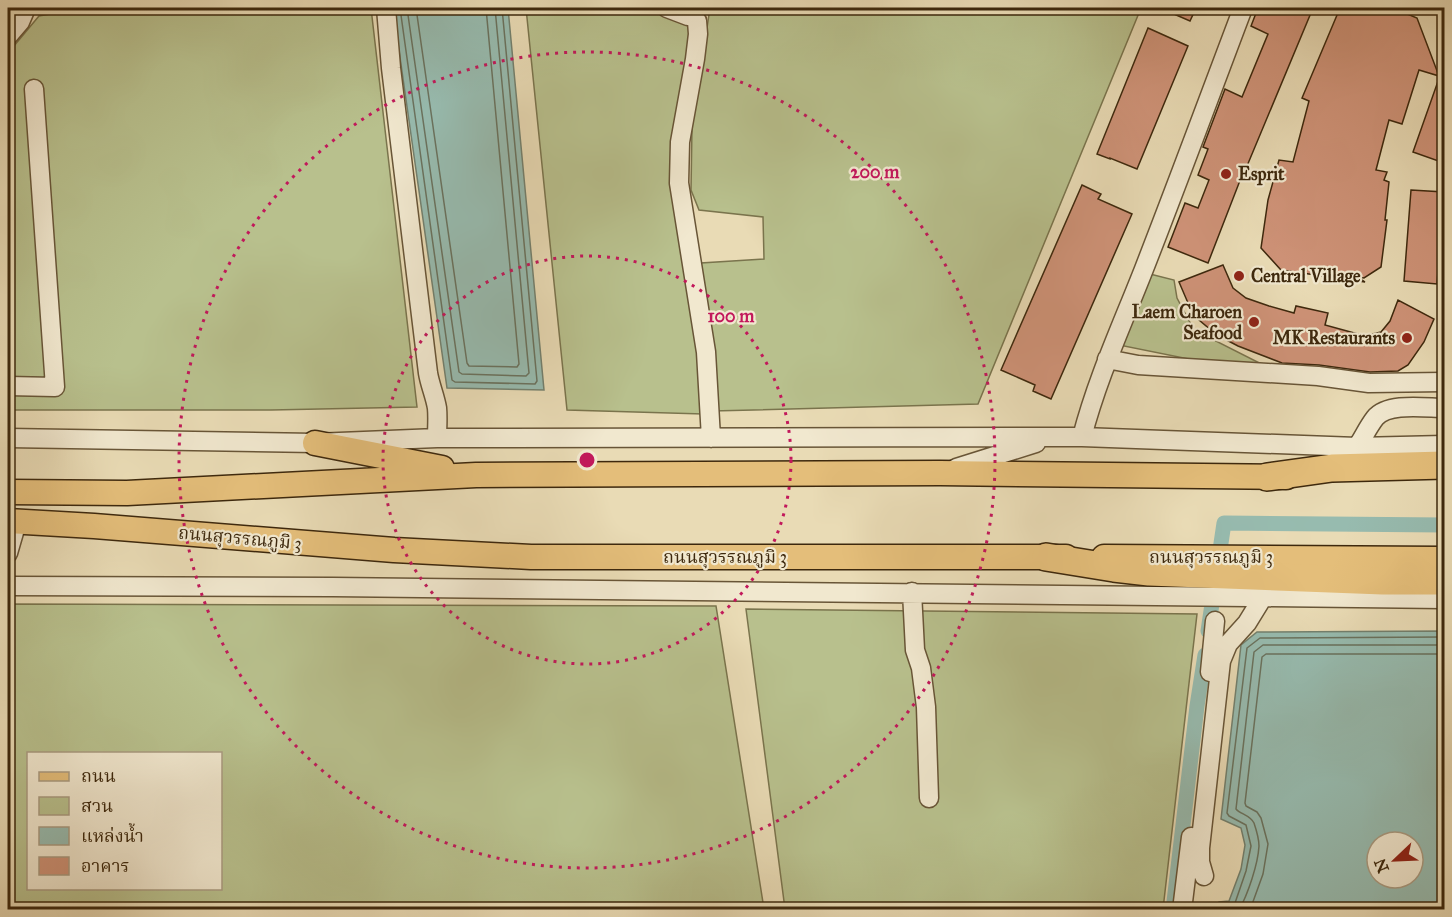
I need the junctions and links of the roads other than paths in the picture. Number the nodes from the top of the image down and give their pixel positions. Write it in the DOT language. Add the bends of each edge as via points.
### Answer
graph roads {
  1 [pos="26,8"];
  2 [pos="386,8"];
  3 [pos="668,8"];
  4 [pos="1243,8"];
  5 [pos="8,36"];
  6 [pos="34,89"];
  7 [pos="1107,359"];
  8 [pos="1444,382"];
  9 [pos="8,386"];
  10 [pos="1444,408"];
  11 [pos="1082,437"];
  12 [pos="8,438"];
  13 [pos="437,438"];
  14 [pos="711,438"];
  15 [pos="1053,438"];
  16 [pos="315,443"];
  17 [pos="1444,445"];
  18 [pos="1357,447"];
  19 [pos="1444,465"];
  20 [pos="940,473"];
  21 [pos="476,475"];
  22 [pos="1267,477"];
  23 [pos="1444,478"];
  24 [pos="8,492"];
  25 [pos="12,522"];
  26 [pos="8,554"];
  27 [pos="1047,557"];
  28 [pos="1444,558"];
  29 [pos="1198,575"];
  30 [pos="1242,576"];
  31 [pos="1444,581"];
  32 [pos="8,586"];
  33 [pos="912,592"];
  34 [pos="1263,597"];
  35 [pos="1444,599"];
  36 [pos="1215,621"];
  37 [pos="929,798"];
  38 [pos="1204,876"];
  39 [pos="1182,909"];
  1 -- 5 [label="street"];
  2 -- 13 [label="street" via="426,361 438,417"];
  3 -- 14 [label="street" via="697,21 695,59 680,142 679,183 706,352"];
  4 -- 7 [label="street"];
  6 -- 9 [label="street" via="55,387"];
  7 -- 8 [label="street" via="1138,365 1318,376 1369,383"];
  7 -- 11 [label="street"];
  10 -- 18 [label="street" via="1382,412"];
  11 -- 15 [label="street"];
  11 -- 18 [label="street"];
  12 -- 16 [label="street"];
  13 -- 14 [label="street"];
  13 -- 16 [label="street"];
  14 -- 15 [label="street"];
  15 -- 20 [label="street"];
  16 -- 21 [label="main road"];
  17 -- 18 [label="street"];
  19 -- 22 [label="highway" via="1332,468"];
  20 -- 21 [label="main road"];
  20 -- 22 [label="main road"];
  21 -- 24 [label="main road" via="127,493"];
  22 -- 23 [label="main road"];
  25 -- 26 [label="street"];
  25 -- 27 [label="main road, ถนนสุวรรณภูมิ 3" via="531,557"];
  27 -- 29 [label="highway"];
  28 -- 30 [label="main road, ถนนสุวรรณภูมิ 3"];
  29 -- 30 [label="highway"];
  29 -- 33 [label="street"];
  30 -- 31 [label="highway"];
  30 -- 34 [label="street"];
  32 -- 33 [label="street"];
  33 -- 37 [label="street" via="915,650 927,707"];
  34 -- 35 [label="street"];
  34 -- 38 [label="street" via="1228,644 1221,662 1200,848"];
  36 -- 39 [label="street"];
}
